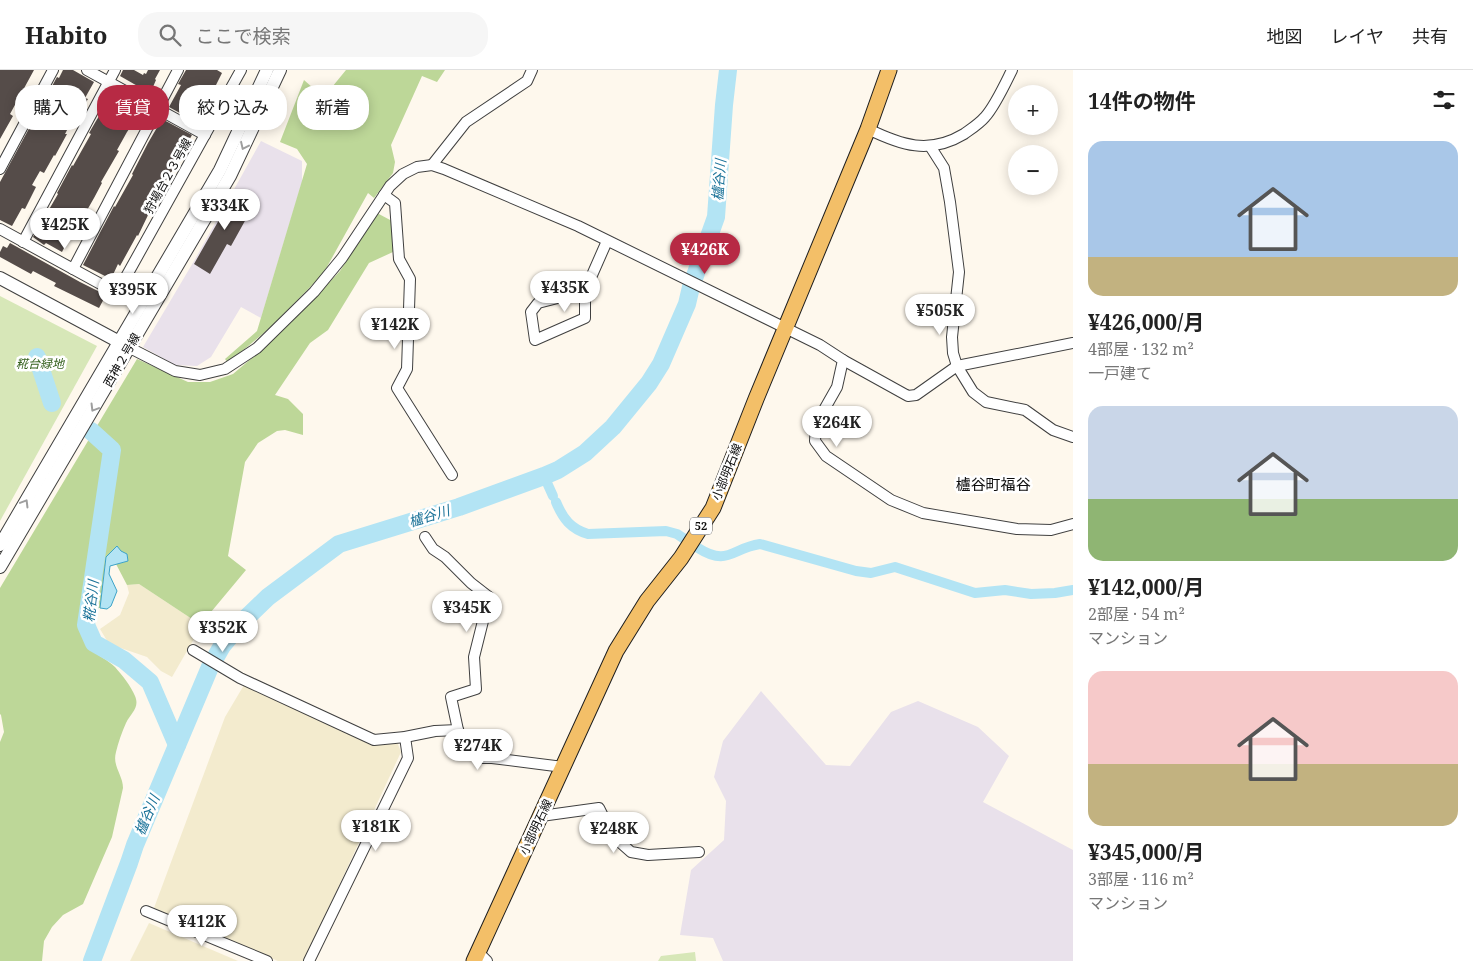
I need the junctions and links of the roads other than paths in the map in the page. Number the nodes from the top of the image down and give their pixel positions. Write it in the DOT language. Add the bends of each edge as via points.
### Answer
graph roads {
  1 [pos="53,70"];
  2 [pos="87,70"];
  3 [pos="115,70"];
  4 [pos="178,70"];
  5 [pos="241,70"];
  6 [pos="267,70"];
  7 [pos="280,70"];
  8 [pos="532,70"];
  9 [pos="889,70"];
  10 [pos="1012,70"];
  11 [pos="109,82"];
  12 [pos="114,85"];
  13 [pos="169,88"];
  14 [pos="169,115"];
  15 [pos="868,129"];
  16 [pos="147,130"];
  17 [pos="205,135"];
  18 [pos="930,146"];
  19 [pos="432,165"];
  20 [pos="0,169"];
  21 [pos="384,195"];
  22 [pos="0,229"];
  23 [pos="607,241"];
  24 [pos="23,242"];
  25 [pos="73,269"];
  26 [pos="0,278"];
  27 [pos="585,291"];
  28 [pos="786,328"];
  29 [pos="1073,342"];
  30 [pos="125,345"];
  31 [pos="843,360"];
  32 [pos="957,366"];
  33 [pos="1073,437"];
  34 [pos="452,475"];
  35 [pos="1073,524"];
  36 [pos="425,537"];
  37 [pos="0,545"];
  38 [pos="0,567"];
  39 [pos="193,650"];
  40 [pos="458,730"];
  41 [pos="405,737"];
  42 [pos="563,767"];
  43 [pos="541,816"];
  44 [pos="699,852"];
  45 [pos="146,911"];
  46 [pos="480,958"];
  47 [pos="267,961"];
  48 [pos="309,961"];
  1 -- 20 [label="street"];
  2 -- 11 [label="street"];
  3 -- 11 [label="street"];
  4 -- 13 [label="street"];
  5 -- 17 [label="street, 狩場台２３号線"];
  6 -- 30 [label="street, 西神２号線" via="220,170"];
  7 -- 30 [label="street, 西神２号線, one-way" via="230,176"];
  8 -- 19 [label="street" via="527,81 466,122"];
  9 -- 15 [label="main road, 小部明石線 / 52"];
  10 -- 18 [label="street" via="985,117 975,127 955,139"];
  11 -- 12 [label="street"];
  11 -- 24 [label="street"];
  14 -- 17 [label="street"];
  15 -- 18 [label="street" via="893,141"];
  15 -- 28 [label="main road, 小部明石線 / 52"];
  16 -- 25 [label="street"];
  17 -- 25 [label="street, 狩場台２３号線" via="117,293"];
  18 -- 32 [label="street" via="944,168 959,272 952,337"];
  19 -- 21 [label="street" via="417,166 403,174"];
  19 -- 23 [label="street"];
  21 -- 30 [label="street" via="342,258 314,292 257,348 225,369 200,375 175,371"];
  21 -- 34 [label="street" via="395,203 399,259 410,279 407,369 397,388"];
  22 -- 24 [label="street"];
  23 -- 27 [label="street"];
  23 -- 28 [label="street"];
  24 -- 25 [label="street"];
  26 -- 30 [label="street"];
  27 -- 27 [label="street" via="586,318 535,340 531,312 538,302"];
  28 -- 31 [label="street"];
  28 -- 42 [label="main road, 小部明石線 / 52" via="713,508 681,558 647,600 616,651"];
  29 -- 32 [label="street"];
  37 -- 30 [label="street, 西神２号線, one-way"];
  30 -- 38 [label="street, 西神２号線, one-way"];
  31 -- 32 [label="street" via="908,396 916,395"];
  31 -- 35 [label="street" via="837,387 816,424 815,441 826,456 891,500 923,513 1017,529 1051,530"];
  32 -- 33 [label="street" via="972,392 986,402 1026,410 1053,430"];
  36 -- 40 [label="street" via="433,549 489,597 474,657 476,689 451,697"];
  39 -- 41 [label="street" via="240,678 374,740"];
  40 -- 41 [label="street"];
  40 -- 42 [label="street" via="467,748 478,758"];
  41 -- 48 [label="street" via="408,758"];
  42 -- 43 [label="main road, 小部明石線 / 52"];
  43 -- 44 [label="street" via="598,808 613,836 631,852 648,855"];
  43 -- 46 [label="main road, 小部明石線 / 52"];
  45 -- 47 [label="street"];
}
